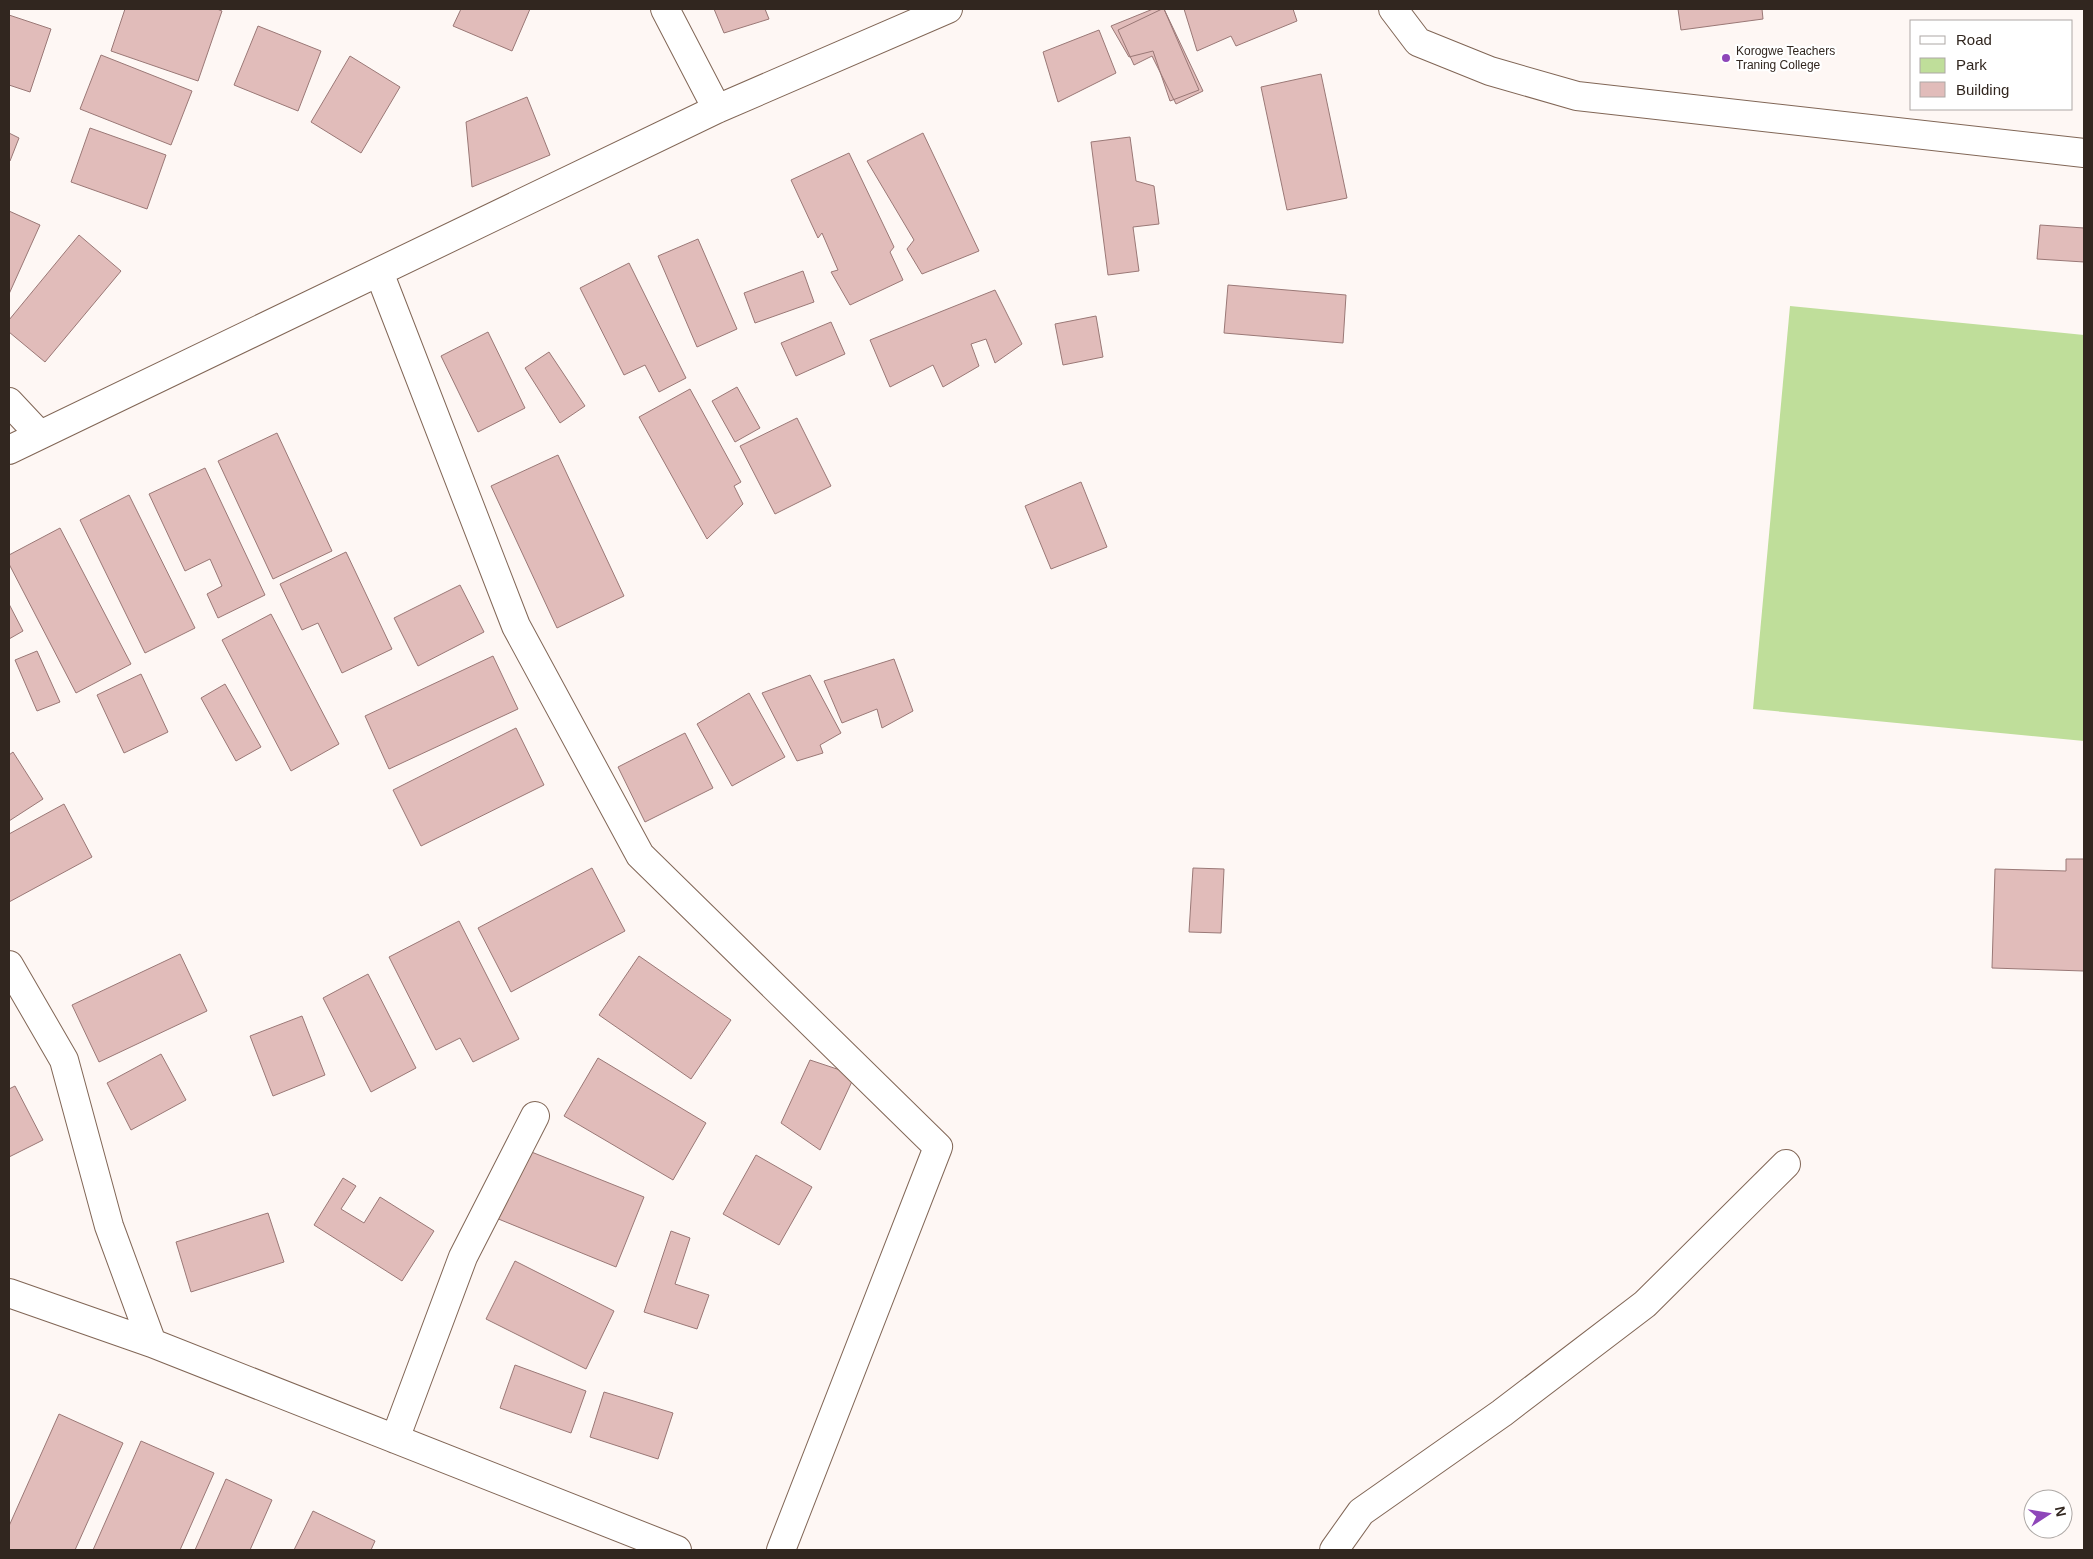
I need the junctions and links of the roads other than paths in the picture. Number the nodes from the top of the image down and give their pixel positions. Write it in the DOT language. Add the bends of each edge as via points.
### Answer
graph roads {
  1 [pos="665,9"];
  2 [pos="948,9"];
  3 [pos="1393,9"];
  4 [pos="717,109"];
  5 [pos="2084,153"];
  6 [pos="379,272"];
  7 [pos="9,402"];
  8 [pos="39,434"];
  9 [pos="9,450"];
  10 [pos="9,965"];
  11 [pos="535,1116"];
  12 [pos="1786,1164"];
  13 [pos="9,1293"];
  14 [pos="152,1343"];
  15 [pos="395,1439"];
  16 [pos="677,1550"];
  17 [pos="781,1550"];
  18 [pos="1334,1550"];
  1 -- 4 [label="street"];
  2 -- 4 [label="street"];
  3 -- 5 [label="street" via="1418,42 1490,71 1576,96"];
  4 -- 6 [label="street"];
  6 -- 8 [label="street"];
  6 -- 17 [label="street" via="516,626 640,855 938,1147"];
  7 -- 8 [label="street"];
  8 -- 9 [label="street"];
  10 -- 14 [label="street" via="64,1060 109,1226"];
  11 -- 15 [label="street" via="463,1257"];
  12 -- 18 [label="street" via="1645,1304 1502,1413 1361,1512"];
  13 -- 14 [label="street"];
  14 -- 15 [label="street"];
  15 -- 16 [label="street"];
}
